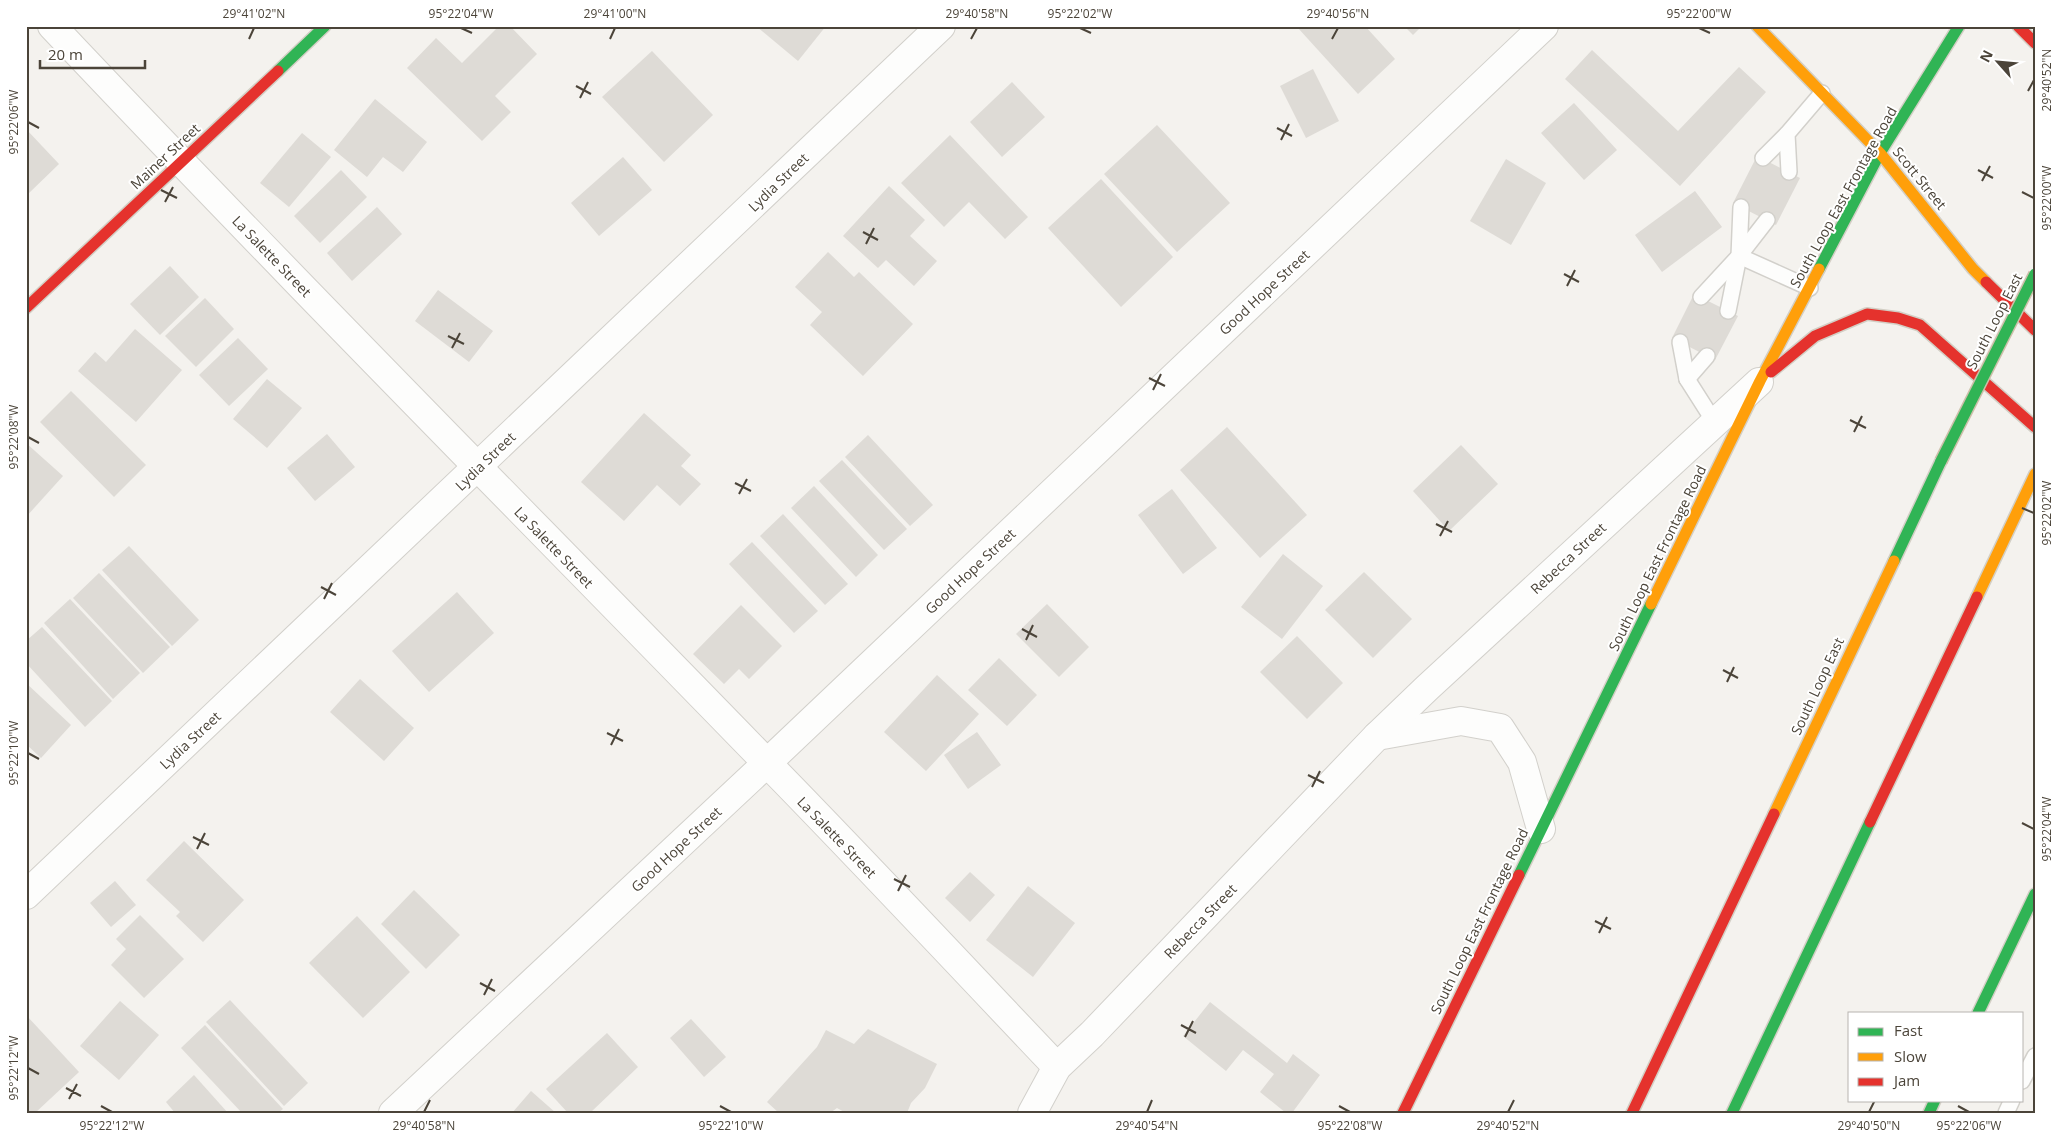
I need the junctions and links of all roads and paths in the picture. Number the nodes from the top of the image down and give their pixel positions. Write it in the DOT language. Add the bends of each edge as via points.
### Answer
graph roads {
  1 [pos="52,26"];
  2 [pos="325,26"];
  3 [pos="941,26"];
  4 [pos="1544,26"];
  5 [pos="1757,26"];
  6 [pos="1959,26"];
  7 [pos="2018,26"];
  8 [pos="2035,43"];
  9 [pos="1822,93"];
  10 [pos="1787,134"];
  11 [pos="1880,153"];
  12 [pos="1763,158"];
  13 [pos="180,162"];
  14 [pos="1789,172"];
  15 [pos="1741,207"];
  16 [pos="1767,220"];
  17 [pos="1739,256"];
  18 [pos="2035,274"];
  19 [pos="1810,288"];
  20 [pos="1700,297"];
  21 [pos="26,308"];
  22 [pos="1728,311"];
  23 [pos="2035,330"];
  24 [pos="1680,342"];
  25 [pos="1707,356"];
  26 [pos="1687,379"];
  27 [pos="1760,382"];
  28 [pos="1715,423"];
  29 [pos="2035,427"];
  30 [pos="478,468"];
  31 [pos="2035,474"];
  32 [pos="1377,736"];
  33 [pos="767,763"];
  34 [pos="1541,829"];
  35 [pos="2035,894"];
  36 [pos="26,895"];
  37 [pos="1978,1012"];
  38 [pos="2035,1056"];
  39 [pos="1057,1066"];
  40 [pos="2024,1077"];
  41 [pos="393,1113"];
  42 [pos="1032,1113"];
  43 [pos="1403,1113"];
  44 [pos="1632,1113"];
  45 [pos="1732,1113"];
  1 -- 13 [label="street, La Salette Street"];
  2 -- 13 [label="main road, Mainer Street"];
  3 -- 30 [label="street, Lydia Street"];
  4 -- 33 [label="street, Good Hope Street"];
  5 -- 9 [label="main road, Scott Street"];
  6 -- 11 [label="main road, South Loop East Frontage Road"];
  7 -- 8 [label="main road"];
  9 -- 10 [label="lane"];
  9 -- 11 [label="main road, Scott Street"];
  10 -- 12 [label="lane"];
  10 -- 14 [label="lane"];
  11 -- 19 [label="main road, South Loop East Frontage Road"];
  11 -- 23 [label="main road, Scott Street" via="1973,269"];
  13 -- 21 [label="main road, Mainer Street"];
  13 -- 30 [label="street, La Salette Street"];
  15 -- 17 [label="lane"];
  16 -- 17 [label="lane"];
  17 -- 19 [label="lane"];
  17 -- 20 [label="lane"];
  17 -- 22 [label="lane"];
  18 -- 44 [label="main road, South Loop East, bridge" via="1941,461"];
  19 -- 27 [label="main road, South Loop East Frontage Road"];
  24 -- 26 [label="lane"];
  25 -- 26 [label="lane"];
  26 -- 28 [label="lane"];
  27 -- 28 [label="street, Rebecca Street"];
  27 -- 29 [label="main road" via="1815,336 1867,314 1898,318 1920,325"];
  27 -- 34 [label="main road, South Loop East Frontage Road"];
  28 -- 32 [label="street, Rebecca Street"];
  30 -- 33 [label="street, La Salette Street"];
  30 -- 36 [label="street, Lydia Street"];
  31 -- 45 [label="main road"];
  32 -- 34 [label="street" via="1461,721 1500,728 1522,762"];
  32 -- 39 [label="street, Rebecca Street" via="1092,1034"];
  33 -- 39 [label="street, La Salette Street"];
  33 -- 41 [label="street, Good Hope Street"];
  34 -- 43 [label="main road, South Loop East Frontage Road"];
  35 -- 37 [label="main road"];
  38 -- 40 [label="lane"];
  39 -- 42 [label="street, Rebecca Street"];
}
